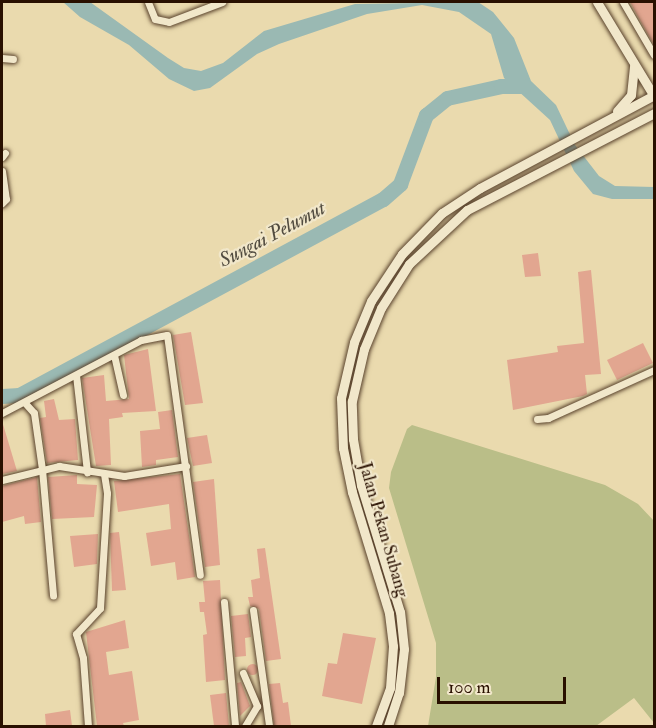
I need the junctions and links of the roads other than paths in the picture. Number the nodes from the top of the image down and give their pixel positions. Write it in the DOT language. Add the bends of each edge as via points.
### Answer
graph roads {
  1 [pos="148,2"];
  2 [pos="222,2"];
  3 [pos="597,2"];
  4 [pos="623,2"];
  5 [pos="654,55"];
  6 [pos="2,58"];
  7 [pos="14,59"];
  8 [pos="632,60"];
  9 [pos="654,81"];
  10 [pos="654,96"];
  11 [pos="654,112"];
  12 [pos="591,129"];
  13 [pos="2,171"];
  14 [pos="2,203"];
  15 [pos="114,355"];
  16 [pos="654,370"];
  17 [pos="76,375"];
  18 [pos="123,395"];
  19 [pos="25,403"];
  20 [pos="2,413"];
  21 [pos="537,419"];
  22 [pos="186,466"];
  23 [pos="42,469"];
  24 [pos="87,472"];
  25 [pos="104,475"];
  26 [pos="2,480"];
  27 [pos="200,575"];
  28 [pos="53,596"];
  29 [pos="224,602"];
  30 [pos="253,610"];
  31 [pos="243,673"];
  32 [pos="88,726"];
  33 [pos="235,726"];
  34 [pos="245,726"];
  35 [pos="269,726"];
  36 [pos="376,726"];
  37 [pos="388,726"];
  1 -- 2 [label="street" via="154,19 169,22"];
  3 -- 8 [label="main road"];
  4 -- 5 [label="street"];
  6 -- 7 [label="street"];
  8 -- 9 [label="main road"];
  8 -- 10 [label="main road"];
  8 -- 12 [label="main road" via="635,83 631,95 625,105"];
  10 -- 12 [label="main road"];
  11 -- 37 [label="main road, Jalan Pekan Subang" via="467,210 409,264 381,308 364,349 352,401 353,439 361,485 400,612 404,649 399,693"];
  12 -- 36 [label="main road, Jalan Pekan Subang" via="442,213 402,254 371,301 354,342 341,398 343,448 352,492 389,613 393,645 390,688"];
  13 -- 14 [label="street" via="6,199"];
  15 -- 17 [label="street"];
  15 -- 18 [label="street"];
  15 -- 22 [label="street" via="155,335 169,336"];
  16 -- 21 [label="street"];
  17 -- 19 [label="street"];
  17 -- 24 [label="street"];
  19 -- 20 [label="street"];
  19 -- 23 [label="street" via="33,413"];
  22 -- 25 [label="street" via="124,476"];
  22 -- 27 [label="street"];
  23 -- 24 [label="street" via="59,466"];
  23 -- 26 [label="street"];
  23 -- 28 [label="street"];
  24 -- 25 [label="street"];
  25 -- 32 [label="street" via="107,493 100,608 76,634 83,658"];
  29 -- 33 [label="street"];
  30 -- 35 [label="street"];
  31 -- 34 [label="street" via="257,706"];
}
